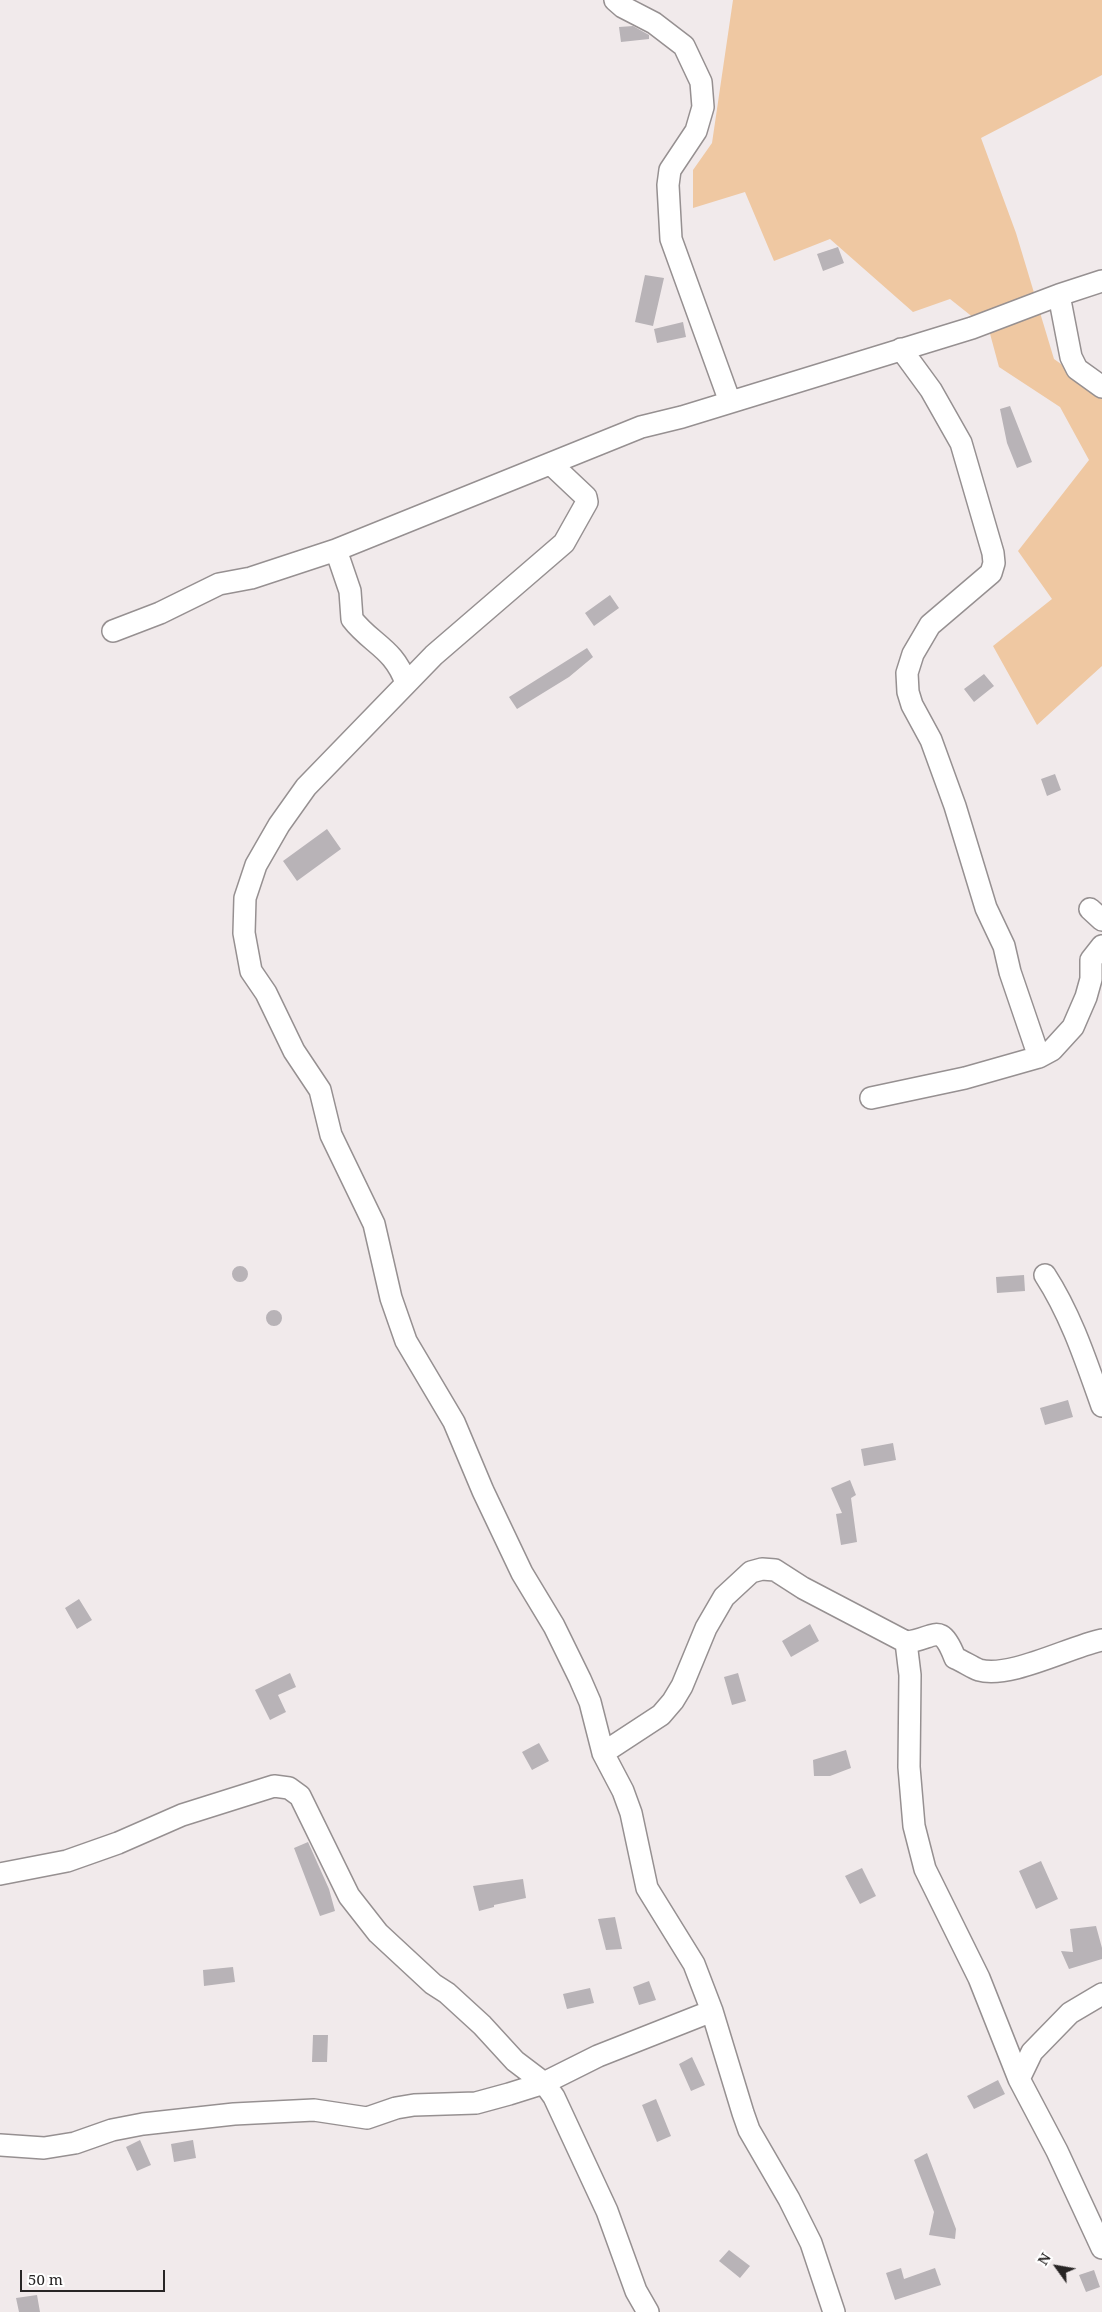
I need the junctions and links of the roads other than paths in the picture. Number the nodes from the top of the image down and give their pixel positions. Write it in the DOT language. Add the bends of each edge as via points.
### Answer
graph roads {
  1 [pos="615,0"];
  2 [pos="1102,281"];
  3 [pos="1058,295"];
  4 [pos="901,349"];
  5 [pos="1102,387"];
  6 [pos="730,402"];
  7 [pos="551,464"];
  8 [pos="336,550"];
  9 [pos="113,631"];
  10 [pos="406,683"];
  11 [pos="1102,946"];
  12 [pos="1039,1057"];
  13 [pos="871,1098"];
  14 [pos="1045,1276"];
  15 [pos="1102,1406"];
  16 [pos="1102,1640"];
  17 [pos="906,1642"];
  18 [pos="603,1753"];
  19 [pos="0,1874"];
  20 [pos="1102,1994"];
  21 [pos="712,2011"];
  22 [pos="1019,2080"];
  23 [pos="544,2082"];
  24 [pos="0,2145"];
  25 [pos="1102,2248"];
  26 [pos="648,2312"];
  27 [pos="834,2312"];
  1 -- 6 [label="street" via="654,22 684,46 701,82 703,107 696,131 670,170 671,239"];
  2 -- 3 [label="street"];
  3 -- 4 [label="street" via="972,328"];
  3 -- 5 [label="street" via="1071,357 1077,369"];
  4 -- 6 [label="street"];
  4 -- 12 [label="street" via="931,390 961,443 994,563 991,573 930,624 913,654 907,673 908,692 931,740 955,806 986,908 1004,946"];
  6 -- 7 [label="street" via="641,427"];
  7 -- 8 [label="street"];
  7 -- 10 [label="street" via="586,497 587,502 564,543"];
  8 -- 9 [label="street" via="251,578 219,584 160,613"];
  8 -- 10 [label="street" via="350,591 352,619 388,651"];
  10 -- 18 [label="street" via="306,787 279,825 256,865 245,898 244,933 251,971 266,993 294,1051 320,1090 331,1135 374,1224 391,1298 406,1342 454,1422 522,1573 554,1626 580,1679 590,1702"];
  11 -- 12 [label="street" via="1091,960 1091,978 1073,1027 1052,1050"];
  12 -- 13 [label="street" via="965,1078"];
  14 -- 15 [label="street" via="1060,1297"];
  16 -- 17 [label="street" via="994,1672 980,1670 955,1658 948,1640 938,1634"];
  17 -- 18 [label="street" via="775,1570 762,1568 750,1572 724,1597 706,1628 682,1686 661,1716"];
  17 -- 22 [label="street" via="910,1674 908,1767 914,1826 925,1869 979,1978"];
  18 -- 21 [label="street" via="631,1813 652,1900 682,1941"];
  19 -- 23 [label="street" via="67,1861 213,1804 274,1786 289,1788 300,1796 348,1896 378,1933 482,2025 525,2070"];
  20 -- 22 [label="street" via="1070,2013 1032,2052"];
  21 -- 23 [label="street" via="598,2056"];
  21 -- 27 [label="street" via="746,2121 811,2243"];
  22 -- 25 [label="street" via="1057,2151"];
  23 -- 24 [label="street" via="476,2102 414,2105 367,2118 314,2110 279,2110 143,2124 44,2148"];
  23 -- 26 [label="street" via="564,2116 608,2211 636,2291"];
}
